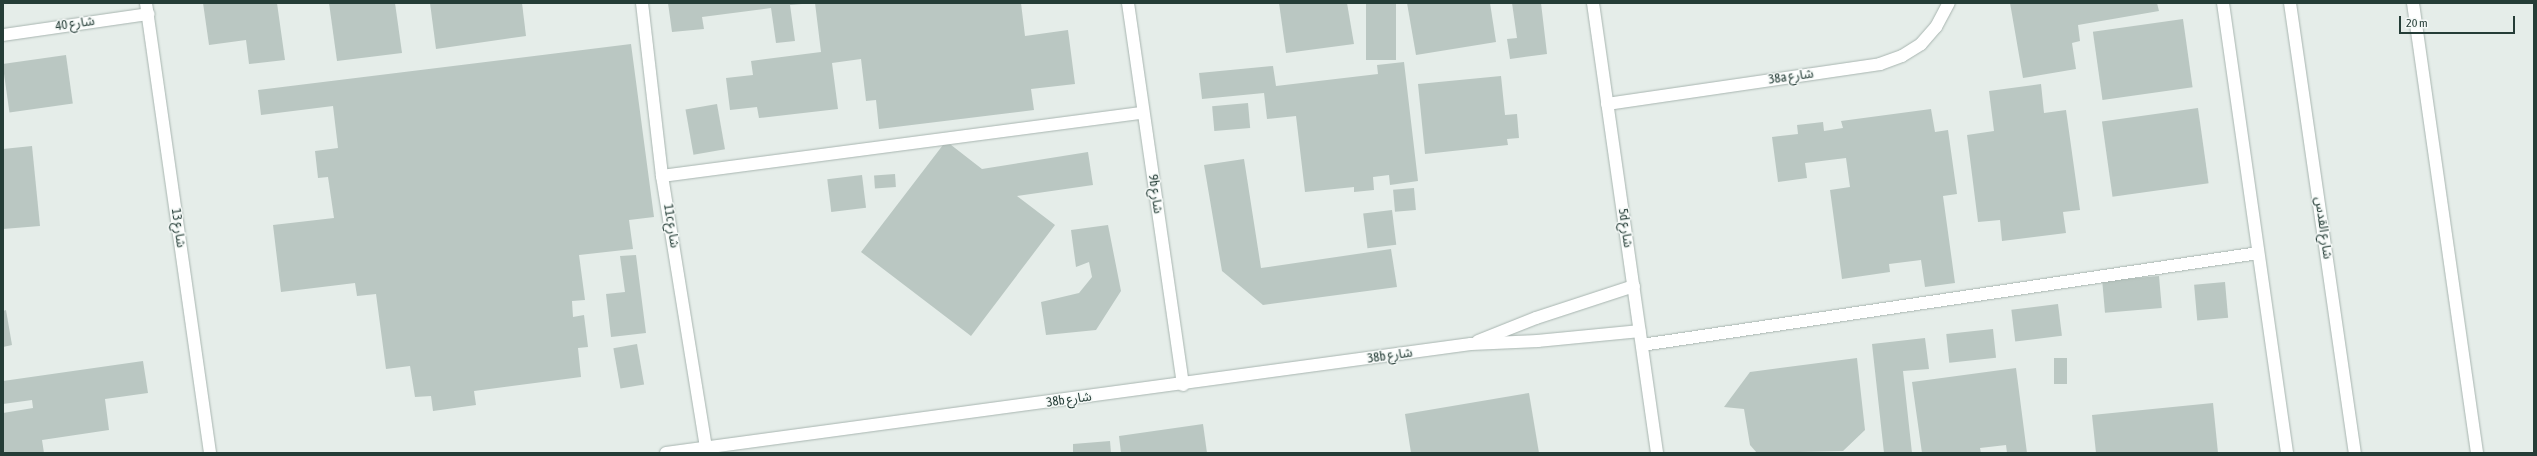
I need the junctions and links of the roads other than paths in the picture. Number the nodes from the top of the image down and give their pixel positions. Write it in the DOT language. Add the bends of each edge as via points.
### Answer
graph roads {
  1 [pos="642,3"];
  2 [pos="1128,3"];
  3 [pos="1593,3"];
  4 [pos="1949,3"];
  5 [pos="2223,3"];
  6 [pos="2290,3"];
  7 [pos="2413,3"];
  8 [pos="147,8"];
  9 [pos="3,35"];
  10 [pos="1607,104"];
  11 [pos="1143,113"];
  12 [pos="662,176"];
  13 [pos="2258,253"];
  14 [pos="1634,286"];
  15 [pos="1640,331"];
  16 [pos="1471,344"];
  17 [pos="1642,345"];
  18 [pos="1182,385"];
  19 [pos="706,447"];
  20 [pos="210,453"];
  21 [pos="666,453"];
  22 [pos="1657,453"];
  23 [pos="2287,453"];
  24 [pos="2356,453"];
  25 [pos="2477,453"];
  1 -- 12 [label="street, 11c شارع"];
  2 -- 11 [label="street, 9b شارع"];
  3 -- 10 [label="street, 5d شارع"];
  4 -- 10 [label="street, 38a شارع" via="1936,27 1921,44 1902,56 1880,64"];
  5 -- 13 [label="street"];
  6 -- 24 [label="street, شارع القدس"];
  7 -- 25 [label="street"];
  8 -- 9 [label="street, شارع 40"];
  8 -- 20 [label="street, شارع 13"];
  10 -- 14 [label="street, 5d شارع"];
  11 -- 12 [label="street"];
  11 -- 18 [label="street, 9b شارع"];
  12 -- 19 [label="street, 11c شارع"];
  13 -- 17 [label="street"];
  13 -- 23 [label="street"];
  14 -- 15 [label="street, 5d شارع"];
  14 -- 16 [label="street, 38b شارع" via="1536,318"];
  15 -- 16 [label="street, 38b شارع" via="1538,341"];
  15 -- 17 [label="street, 5d شارع"];
  16 -- 18 [label="street, 38b شارع"];
  17 -- 22 [label="street, 5d شارع"];
  18 -- 19 [label="street, 38b شارع"];
  19 -- 21 [label="street, 38b شارع"];
}
